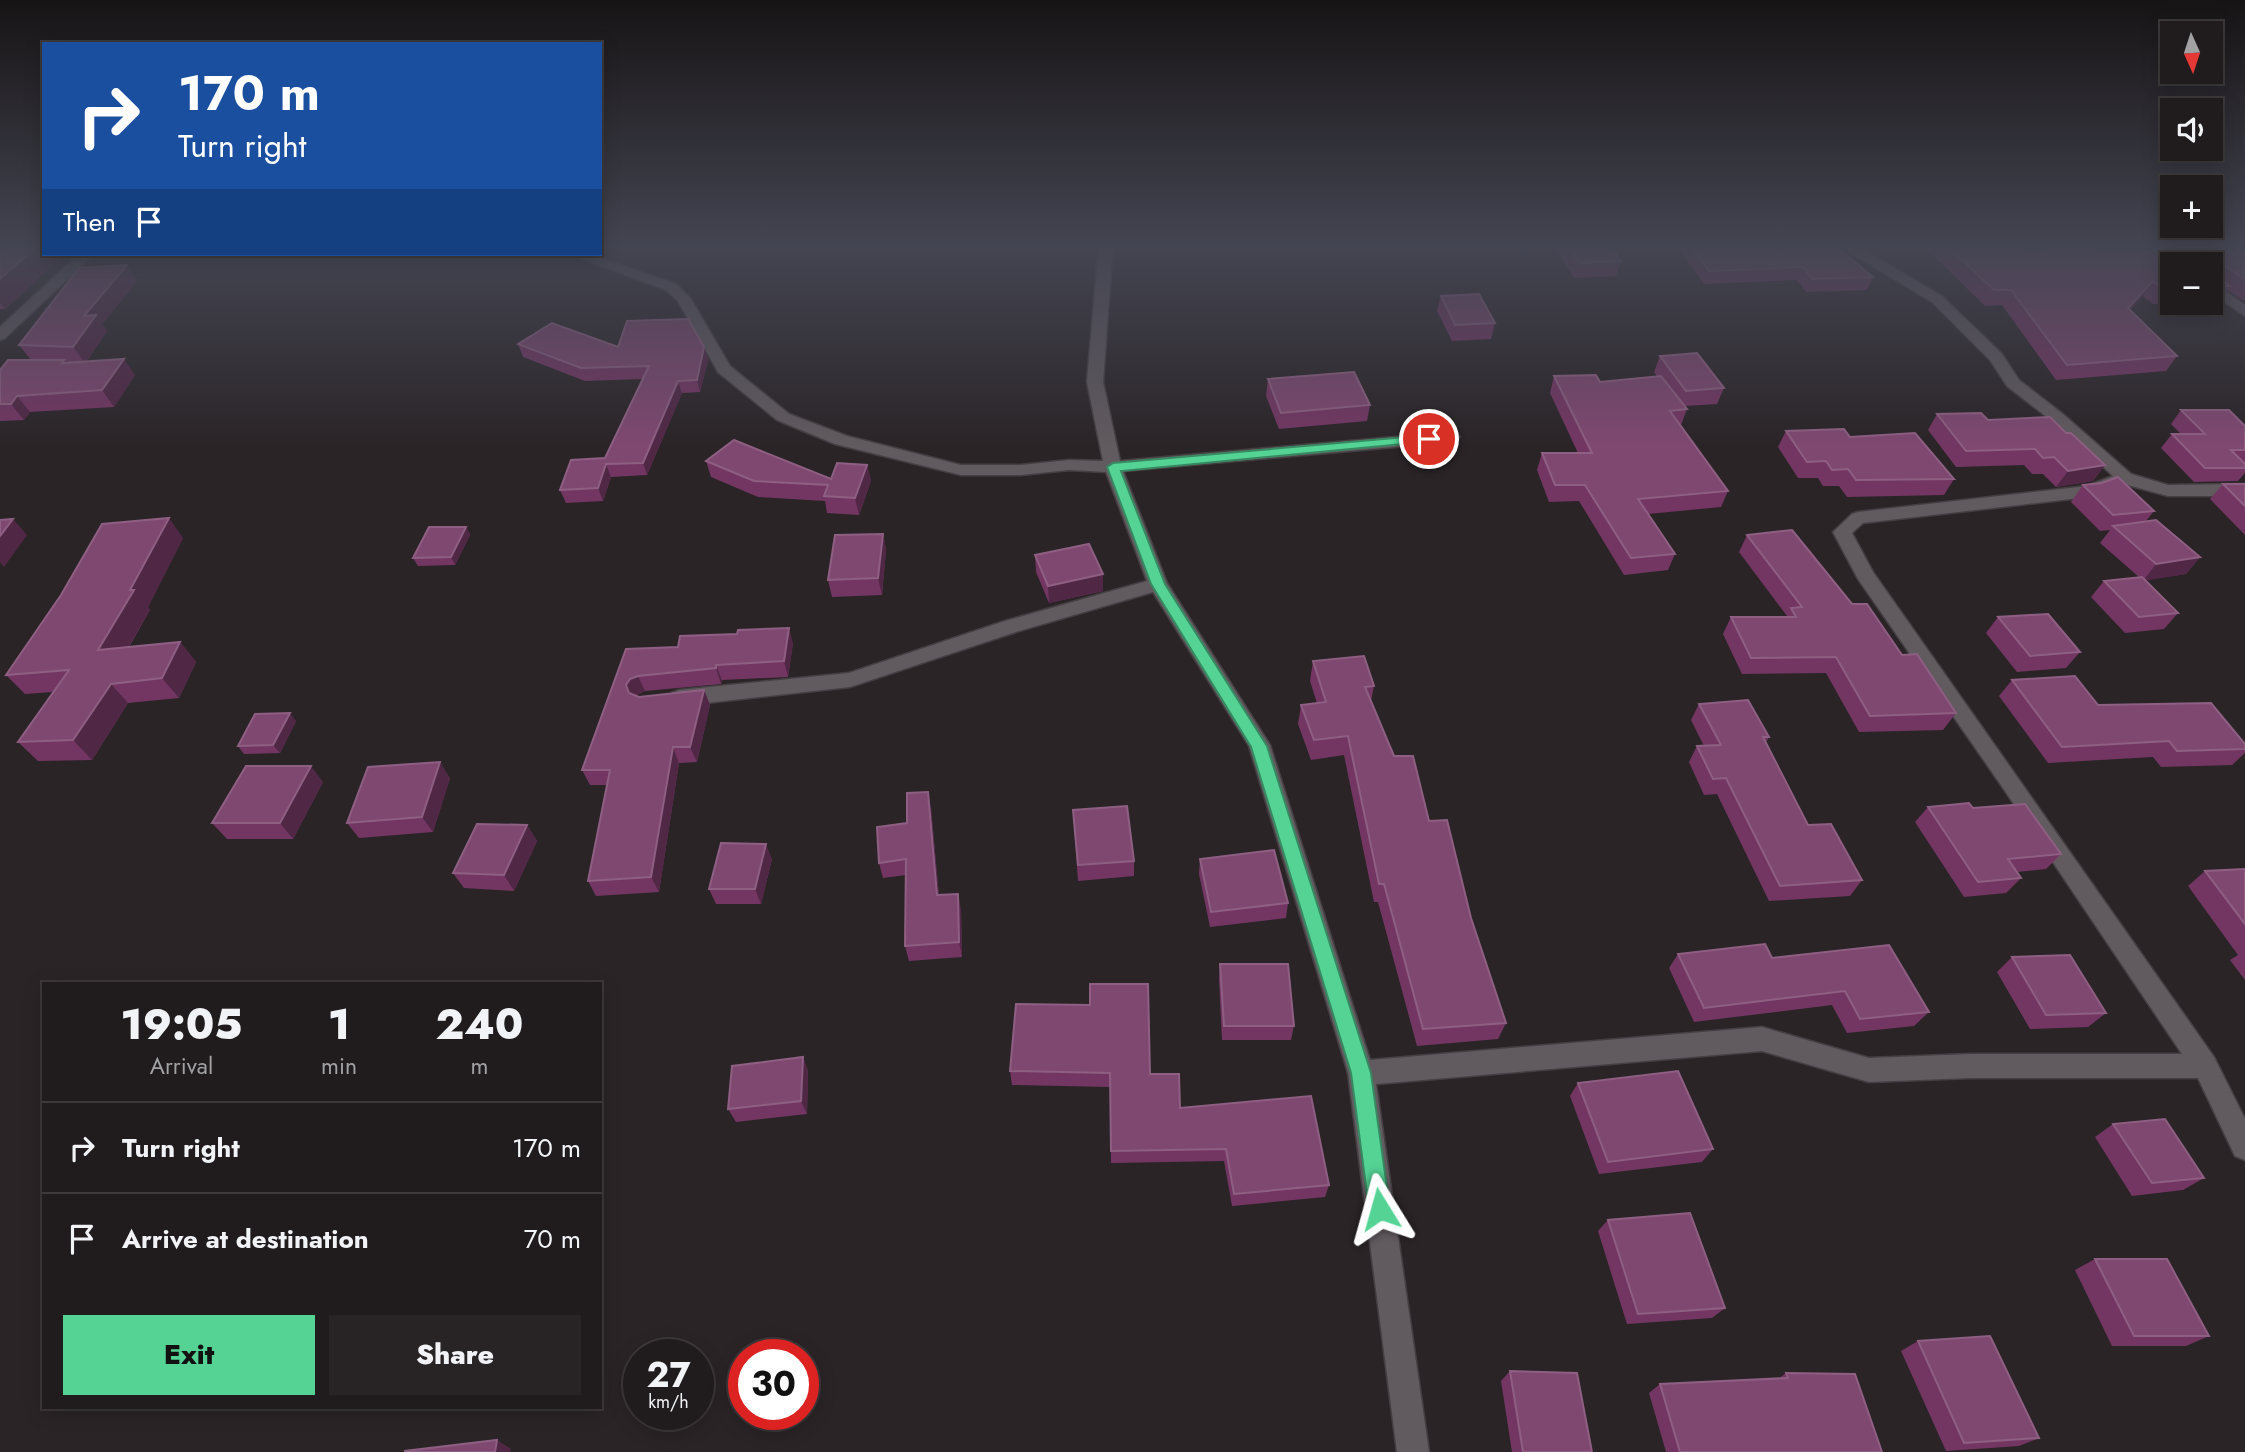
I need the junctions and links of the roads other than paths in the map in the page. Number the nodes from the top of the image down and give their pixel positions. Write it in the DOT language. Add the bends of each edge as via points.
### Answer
graph roads {
  1 [pos="25,312"];
  2 [pos="691,312"];
  3 [pos="1101,312"];
  4 [pos="1950,312"];
  5 [pos="0,335"];
  6 [pos="1452,437"];
  7 [pos="1113,467"];
  8 [pos="2125,478"];
  9 [pos="2245,490"];
  10 [pos="1158,584"];
  11 [pos="659,700"];
  12 [pos="2205,1066"];
  13 [pos="1361,1073"];
  14 [pos="2245,1147"];
  15 [pos="1413,1452"];
  1 -- 5 [label="street"];
  2 -- 7 [label="street" via="724,369 783,418 841,440 961,470"];
  3 -- 7 [label="street" via="1095,382"];
  4 -- 8 [label="street" via="1996,357 2013,383"];
  6 -- 7 [label="street"];
  7 -- 10 [label="street"];
  8 -- 9 [label="street" via="2176,490"];
  8 -- 12 [label="street" via="2090,491 1858,518 1842,532 1865,575"];
  10 -- 11 [label="street" via="850,680"];
  10 -- 13 [label="street" via="1259,746"];
  12 -- 13 [label="street" via="1869,1070 1762,1039"];
  12 -- 14 [label="street"];
  13 -- 15 [label="street"];
}
